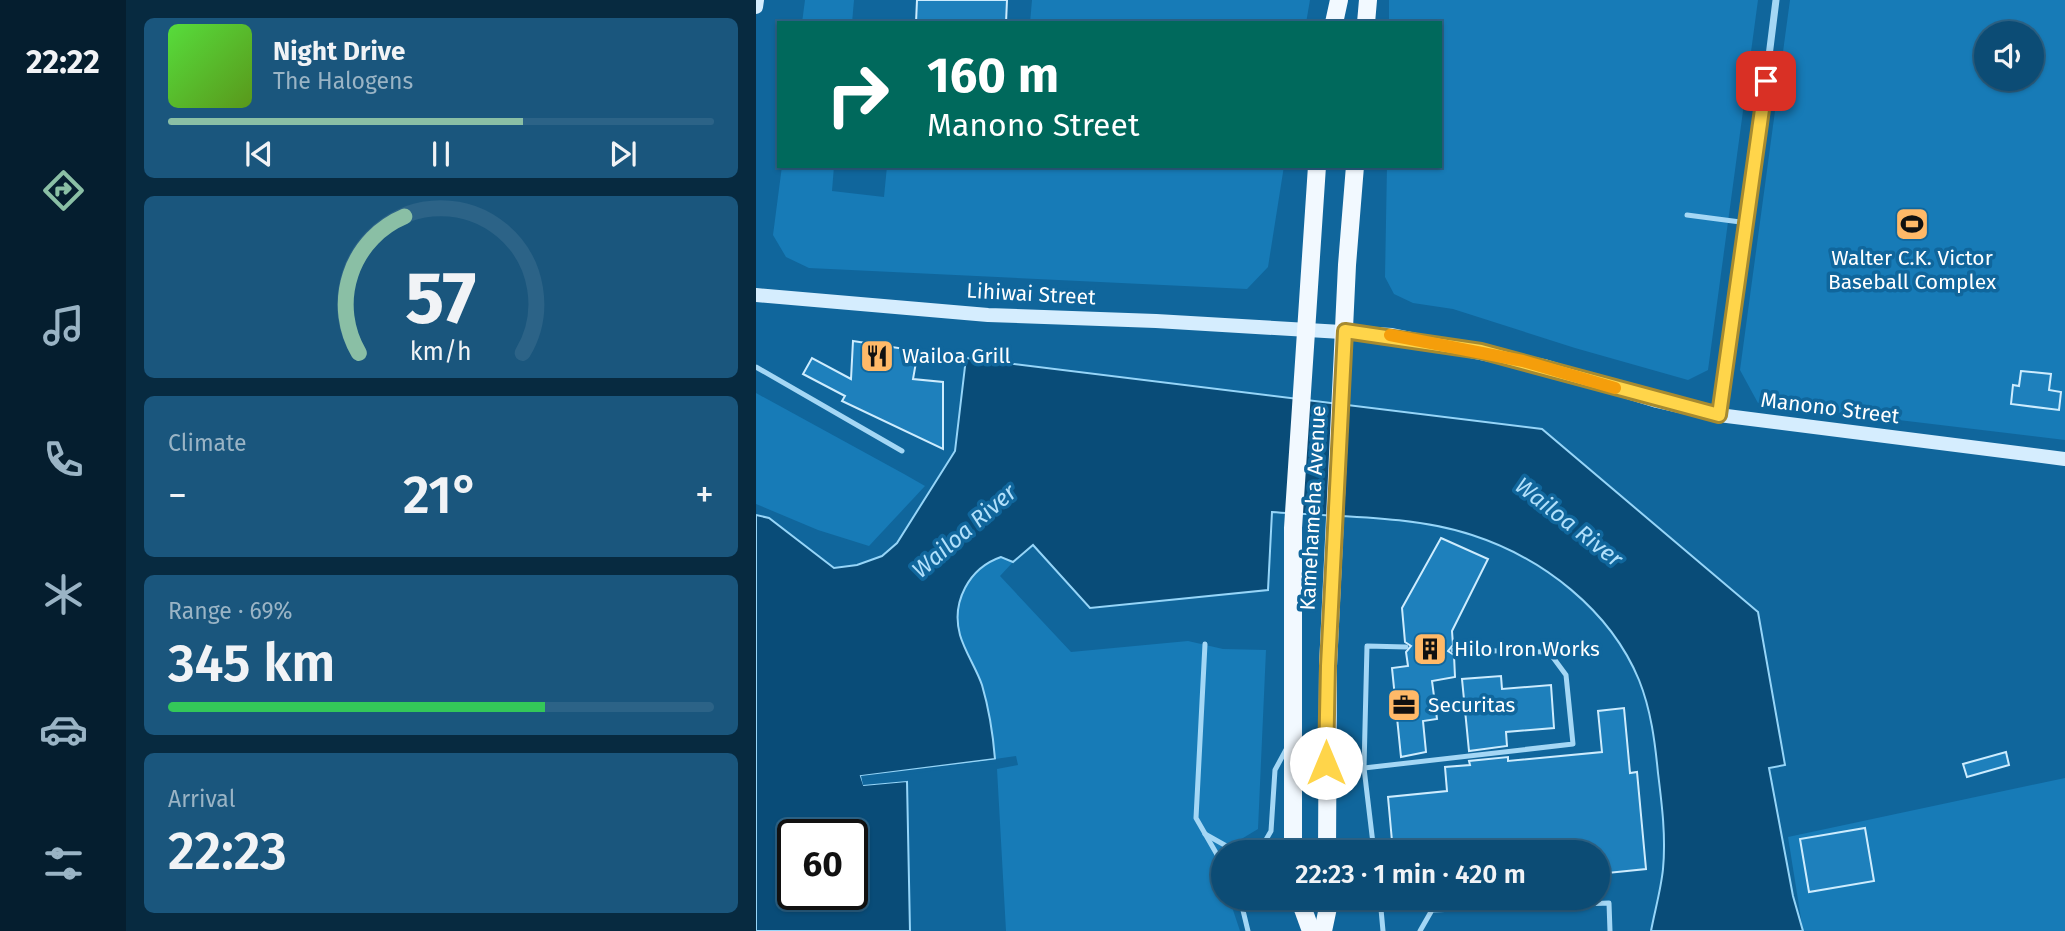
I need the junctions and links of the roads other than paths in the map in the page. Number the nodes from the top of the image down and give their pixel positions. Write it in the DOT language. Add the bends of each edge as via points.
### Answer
graph roads {
  1 [pos="757,0"];
  2 [pos="1339,0"];
  3 [pos="1368,0"];
  4 [pos="1776,0"];
  5 [pos="756,7"];
  6 [pos="1334,21"];
  7 [pos="1366,21"];
  8 [pos="1317,168"];
  9 [pos="1355,168"];
  10 [pos="1687,215"];
  11 [pos="1748,222"];
  12 [pos="756,295"];
  13 [pos="1305,328"];
  14 [pos="1345,331"];
  15 [pos="756,367"];
  16 [pos="1719,415"];
  17 [pos="902,451"];
  18 [pos="2065,459"];
  19 [pos="1205,644"];
  20 [pos="1406,647"];
  21 [pos="1453,650"];
  22 [pos="1292,737"];
  23 [pos="1364,768"];
  24 [pos="1202,832"];
  25 [pos="1216,840"];
  26 [pos="1266,840"];
  27 [pos="1293,840"];
  28 [pos="1327,840"];
  29 [pos="1373,840"];
  30 [pos="1211,846"];
  31 [pos="1243,910"];
  32 [pos="1303,910"];
  33 [pos="1327,910"];
  34 [pos="1381,910"];
  35 [pos="1248,931"];
  36 [pos="1311,931"];
  37 [pos="1323,931"];
  38 [pos="1383,931"];
  39 [pos="1420,931"];
  40 [pos="1610,931"];
  1 -- 5 [label="street"];
  2 -- 6 [label="main road"];
  3 -- 7 [label="main road"];
  4 -- 11 [label="street"];
  8 -- 13 [label="main road, Kamehameha Avenue"];
  9 -- 14 [label="main road, Kamehameha Avenue"];
  10 -- 11 [label="lane"];
  11 -- 16 [label="street"];
  12 -- 13 [label="street, Lihiwai Street" via="988,315"];
  13 -- 14 [label="street, Manono Street"];
  13 -- 22 [label="main road, Kamehameha Avenue" via="1293,528"];
  14 -- 16 [label="street, Manono Street" via="1494,354"];
  14 -- 28 [label="main road, Kamehameha Avenue" via="1326,715"];
  15 -- 17 [label="lane"];
  16 -- 18 [label="street, Manono Street"];
  19 -- 24 [label="lane" via="1196,818"];
  20 -- 23 [label="lane" via="1367,646"];
  21 -- 23 [label="lane" via="1549,652 1566,674 1573,744"];
  22 -- 26 [label="lane" via="1275,770 1271,831"];
  22 -- 27 [label="main road, Kamehameha Avenue"];
  23 -- 29 [label="lane"];
  24 -- 25 [label="lane"];
  24 -- 30 [label="lane"];
  31 -- 35 [label="lane"];
  32 -- 36 [label="main road"];
  33 -- 37 [label="main road"];
  34 -- 38 [label="lane"];
  39 -- 40 [label="lane" via="1432,910 1609,903"];
}
